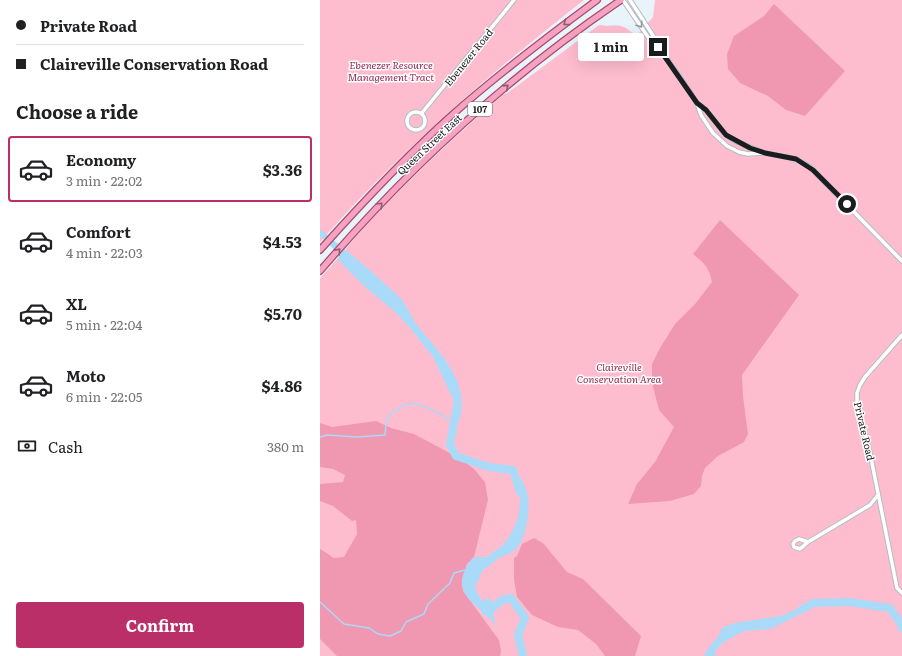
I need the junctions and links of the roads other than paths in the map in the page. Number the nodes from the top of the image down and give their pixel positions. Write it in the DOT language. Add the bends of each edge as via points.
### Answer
graph roads {
  1 [pos="514,0"];
  2 [pos="597,0"];
  3 [pos="622,0"];
  4 [pos="630,0"];
  5 [pos="658,47"];
  6 [pos="697,103"];
  7 [pos="421,114"];
  8 [pos="765,153"];
  9 [pos="320,250"];
  10 [pos="902,261"];
  11 [pos="321,269"];
  12 [pos="902,334"];
  13 [pos="878,495"];
  14 [pos="808,542"];
  15 [pos="902,593"];
  1 -- 7 [label="street, Ebenezer Road"];
  2 -- 9 [label="main road, Queen Street East / 107, one-way" via="515,62 452,115 395,169"];
  3 -- 5 [label="street, one-way" via="650,40"];
  11 -- 3 [label="main road, Queen Street East / 107, one-way" via="422,162 480,109 550,51"];
  4 -- 5 [label="street"];
  5 -- 6 [label="street"];
  6 -- 8 [label="street" via="726,135"];
  6 -- 8 [label="street" via="705,121 726,146 748,154"];
  7 -- 7 [label="street, Ebenezer Road" via="410,114 410,127 416,129 423,126 424,118"];
  8 -- 10 [label="street" via="796,159 810,167"];
  12 -- 13 [label="street, Private Road" via="865,377 857,394"];
  13 -- 14 [label="street" via="870,506"];
  13 -- 15 [label="street, Private Road" via="897,588"];
}
